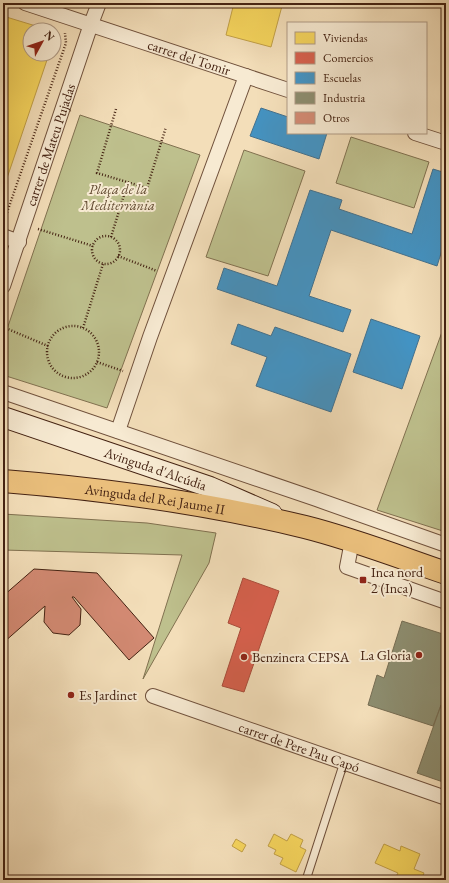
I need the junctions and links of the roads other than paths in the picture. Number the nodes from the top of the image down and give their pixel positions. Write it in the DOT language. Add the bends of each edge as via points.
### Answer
graph roads {
  1 [pos="25,3"];
  2 [pos="99,3"];
  3 [pos="91,24"];
  4 [pos="246,76"];
  5 [pos="287,90"];
  6 [pos="418,134"];
  7 [pos="446,144"];
  8 [pos="3,236"];
  9 [pos="18,242"];
  10 [pos="3,286"];
  11 [pos="3,392"];
  12 [pos="3,417"];
  13 [pos="118,431"];
  14 [pos="3,481"];
  15 [pos="306,528"];
  16 [pos="352,541"];
  17 [pos="446,546"];
  18 [pos="446,572"];
  19 [pos="446,602"];
  20 [pos="153,696"];
  21 [pos="344,762"];
  22 [pos="446,798"];
  23 [pos="306,880"];
  1 -- 3 [label="street, carrer del Tomir"];
  2 -- 3 [label="street, carrer de Mateu Pujadas"];
  3 -- 4 [label="street, carrer del Tomir"];
  3 -- 9 [label="street, carrer de Mateu Pujadas"];
  4 -- 5 [label="street, carrer del Tomir"];
  4 -- 13 [label="street"];
  6 -- 7 [label="street"];
  8 -- 9 [label="street"];
  9 -- 10 [label="street, carrer de Mateu Pujadas"];
  11 -- 13 [label="street"];
  12 -- 15 [label="street, Avinguda d'Alcúdia" via="210,487"];
  13 -- 17 [label="street"];
  14 -- 15 [label="main road, Avinguda del Rei Jaume II" via="154,498"];
  15 -- 16 [label="main road, Avinguda del Rei Jaume II"];
  16 -- 18 [label="main road, Avinguda del Rei Jaume II"];
  16 -- 19 [label="street" via="347,566"];
  20 -- 21 [label="street, carrer de Pere Pau Capó"];
  21 -- 22 [label="street, carrer de Pere Pau Capó"];
  21 -- 23 [label="lane"];
}
